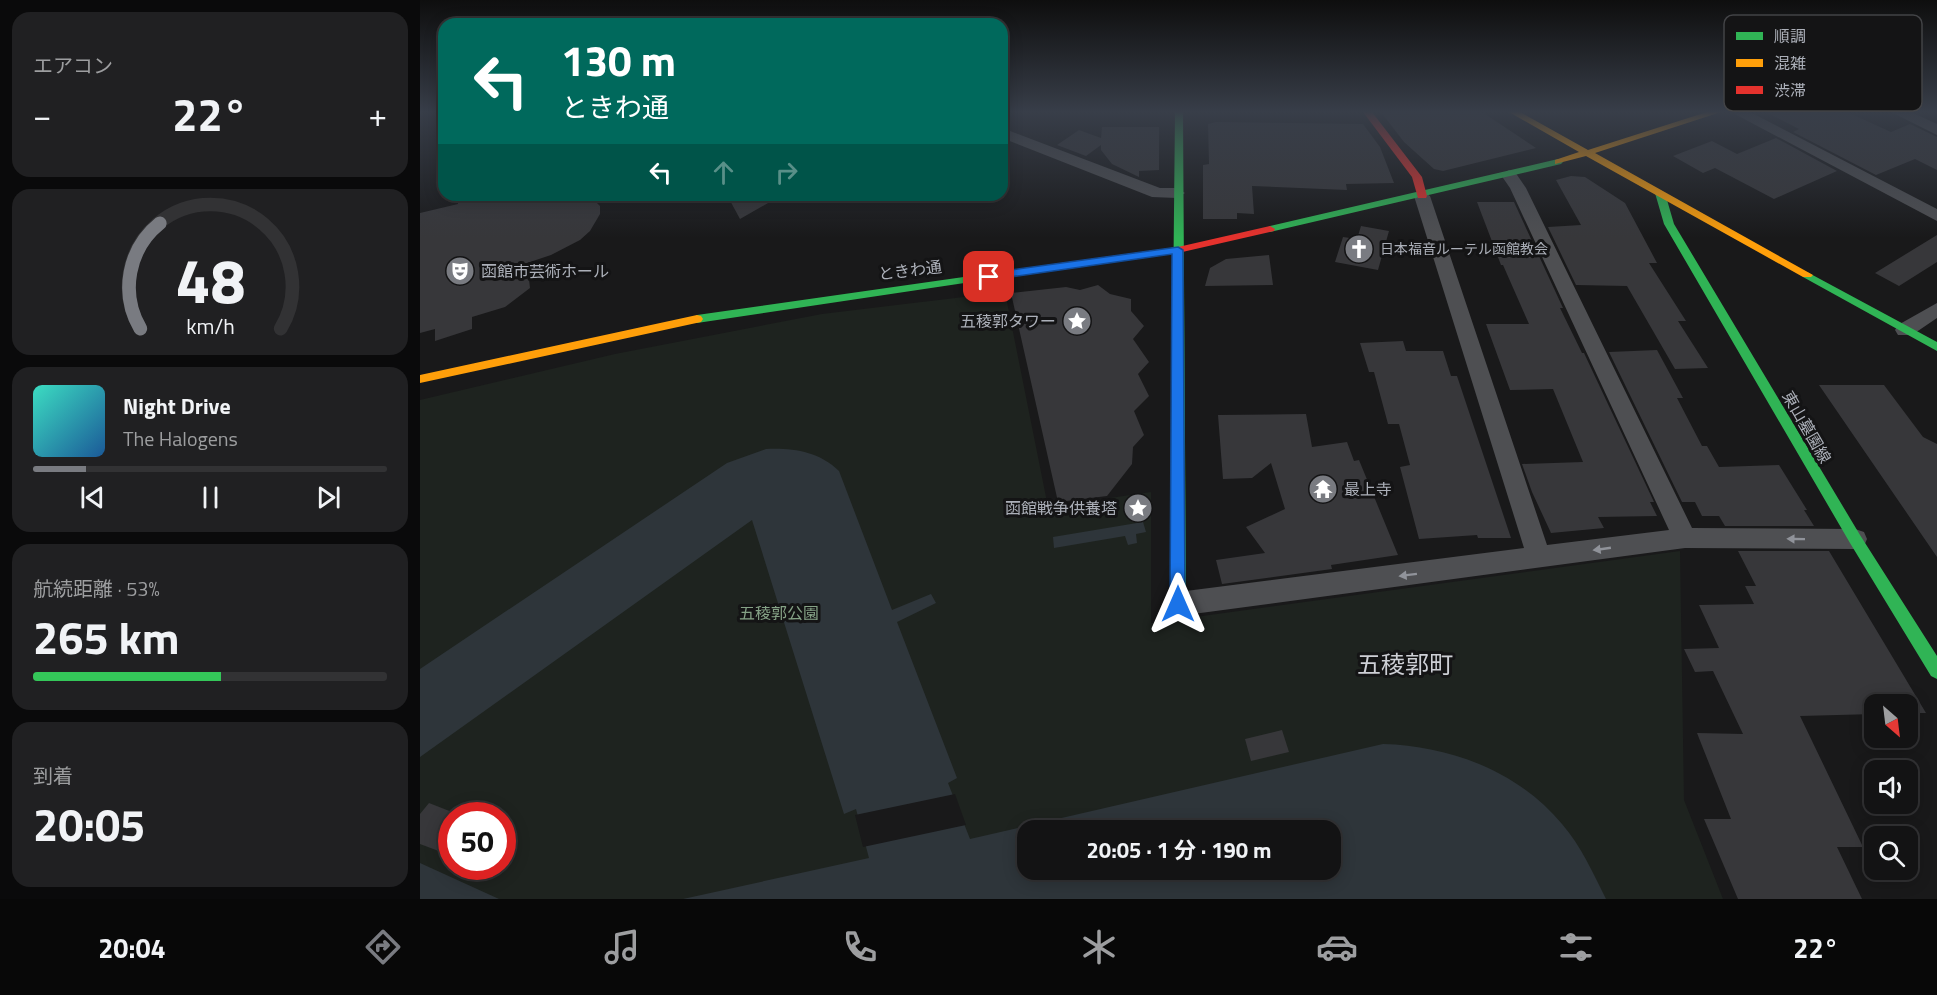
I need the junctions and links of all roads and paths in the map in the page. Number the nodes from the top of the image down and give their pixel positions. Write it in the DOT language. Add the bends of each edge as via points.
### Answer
graph roads {
  1 [pos="1056,154"];
  2 [pos="1178,154"];
  3 [pos="1399,154"];
  4 [pos="1589,154"];
  5 [pos="1818,154"];
  6 [pos="1509,175"];
  7 [pos="1177,194"];
  8 [pos="1660,194"];
  9 [pos="1422,196"];
  10 [pos="1937,216"];
  11 [pos="1178,250"];
  12 [pos="1937,309"];
  13 [pos="1905,330"];
  14 [pos="1937,347"];
  15 [pos="420,379"];
  16 [pos="1685,538"];
  17 [pos="1854,539"];
  18 [pos="1539,558"];
  19 [pos="1178,604"];
  20 [pos="1937,671"];
  1 -- 7 [label="street" via="1158,193"];
  2 -- 7 [label="street"];
  3 -- 9 [label="street" via="1417,177"];
  4 -- 6 [label="street, ときわ通"];
  4 -- 8 [label="street"];
  5 -- 10 [label="street"];
  6 -- 9 [label="street, ときわ通"];
  6 -- 16 [label="street"];
  7 -- 11 [label="street"];
  8 -- 13 [label="street"];
  8 -- 17 [label="street, 東山墓園線" via="1669,224"];
  9 -- 11 [label="street, ときわ通"];
  9 -- 18 [label="street"];
  11 -- 15 [label="street, ときわ通" via="740,311 625,332"];
  11 -- 19 [label="street"];
  12 -- 13 [label="street"];
  13 -- 14 [label="street"];
  17 -- 16 [label="street, one-way"];
  16 -- 18 [label="street, one-way"];
  17 -- 20 [label="street, 東山墓園線"];
  18 -- 19 [label="street, one-way"];
}
